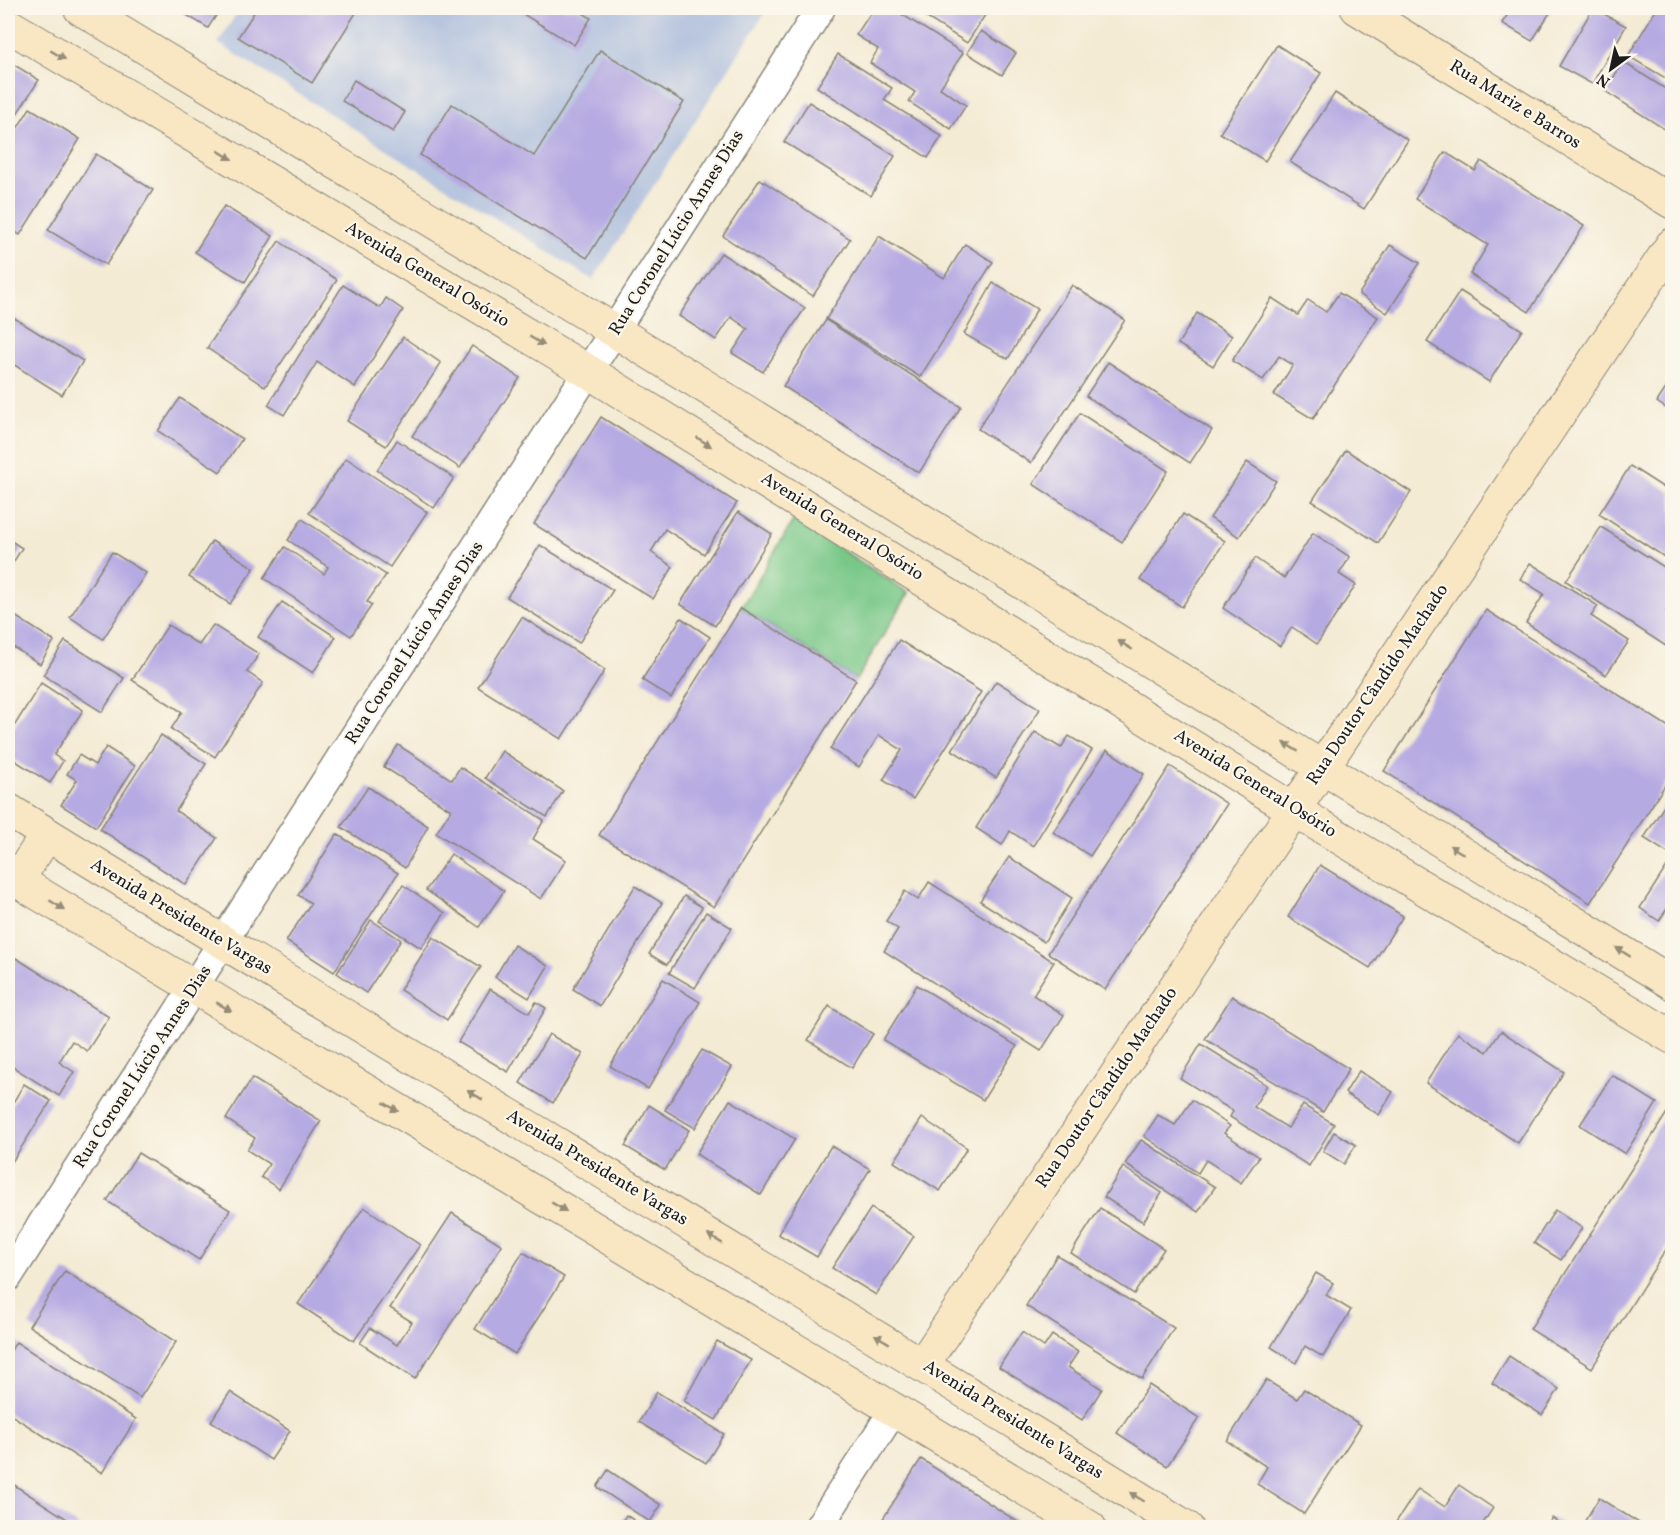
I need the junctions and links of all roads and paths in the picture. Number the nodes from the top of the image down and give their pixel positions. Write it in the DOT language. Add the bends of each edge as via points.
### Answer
graph roads {
  1 [pos="80,8"];
  2 [pos="821,8"];
  3 [pos="1357,8"];
  4 [pos="8,25"];
  5 [pos="292,136"];
  6 [pos="268,180"];
  7 [pos="1672,202"];
  8 [pos="1672,245"];
  9 [pos="615,331"];
  10 [pos="589,372"];
  11 [pos="962,545"];
  12 [pos="936,585"];
  13 [pos="1323,766"];
  14 [pos="8,810"];
  15 [pos="1294,810"];
  16 [pos="47,835"];
  17 [pos="12,878"];
  18 [pos="1541,902"];
  19 [pos="1514,942"];
  20 [pos="223,943"];
  21 [pos="1672,983"];
  22 [pos="194,989"];
  23 [pos="1672,1036"];
  24 [pos="8,1277"];
  25 [pos="922,1364"];
  26 [pos="895,1408"];
  27 [pos="818,1527"];
  28 [pos="1090,1527"];
  29 [pos="1187,1527"];
  1 -- 5 [label="main road"];
  2 -- 9 [label="street, Rua Coronel Lúcio Annes Dias"];
  3 -- 7 [label="main road, Rua Mariz e Barros"];
  4 -- 6 [label="main road, Avenida General Osório, one-way"];
  5 -- 6 [label="main road"];
  5 -- 9 [label="main road"];
  6 -- 10 [label="main road, Avenida General Osório, one-way"];
  8 -- 13 [label="main road, Rua Doutor Cândido Machado"];
  9 -- 10 [label="street, Rua Coronel Lúcio Annes Dias"];
  9 -- 11 [label="main road"];
  10 -- 12 [label="main road, Avenida General Osório, one-way"];
  10 -- 20 [label="street, Rua Coronel Lúcio Annes Dias"];
  11 -- 12 [label="main road"];
  13 -- 11 [label="main road, one-way"];
  12 -- 15 [label="main road, Avenida General Osório"];
  13 -- 15 [label="main road, Rua Doutor Cândido Machado"];
  18 -- 13 [label="main road, one-way"];
  14 -- 16 [label="main road, Avenida Presidente Vargas"];
  15 -- 19 [label="main road, Avenida General Osório"];
  15 -- 25 [label="main road, Rua Doutor Cândido Machado"];
  16 -- 17 [label="main road"];
  16 -- 20 [label="main road, Avenida Presidente Vargas"];
  17 -- 22 [label="main road, one-way"];
  18 -- 19 [label="main road"];
  21 -- 18 [label="main road, one-way"];
  19 -- 23 [label="main road, Avenida General Osório"];
  20 -- 22 [label="street, Rua Coronel Lúcio Annes Dias"];
  25 -- 20 [label="main road, Avenida Presidente Vargas, one-way"];
  22 -- 24 [label="street, Rua Coronel Lúcio Annes Dias"];
  22 -- 26 [label="main road, one-way"];
  25 -- 26 [label="main road" via="907,1361 888,1373 886,1395"];
  29 -- 25 [label="main road, Avenida Presidente Vargas, one-way"];
  26 -- 27 [label="street"];
  26 -- 28 [label="main road"];
}
